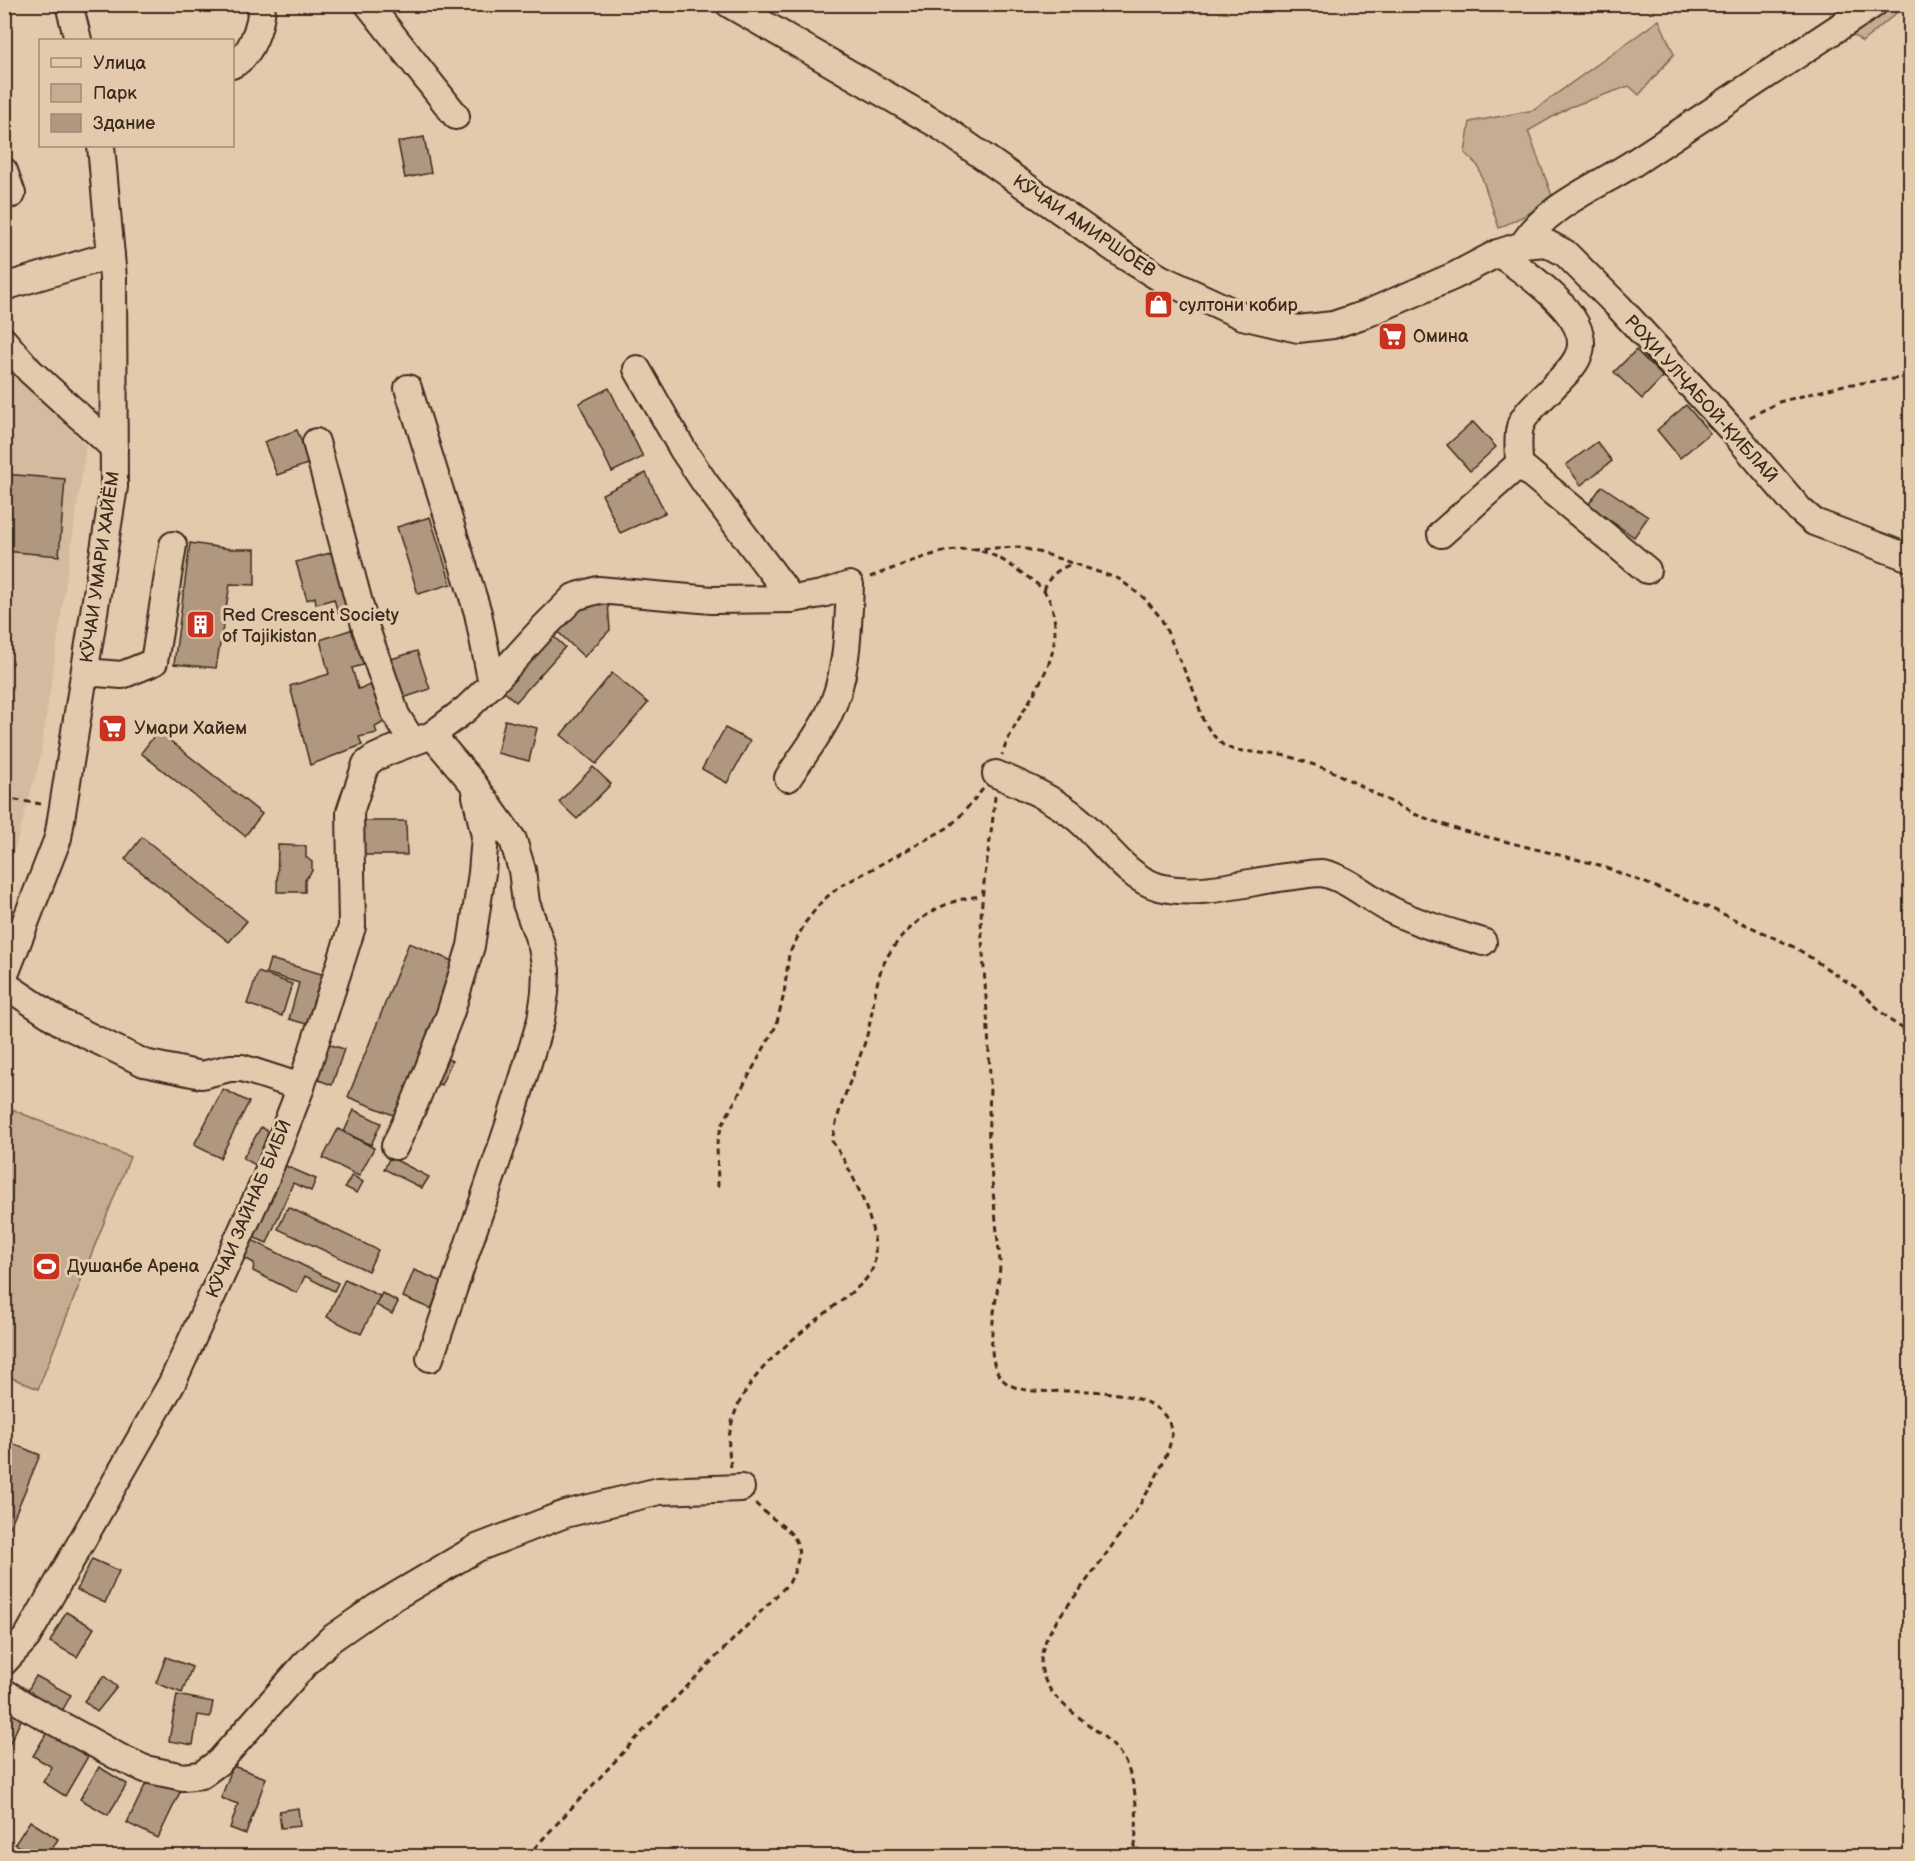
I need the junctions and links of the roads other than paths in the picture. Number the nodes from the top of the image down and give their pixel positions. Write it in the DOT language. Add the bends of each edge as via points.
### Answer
graph roads {
  1 [pos="69,4"];
  2 [pos="262,4"];
  3 [pos="368,4"];
  4 [pos="729,4"];
  5 [pos="1874,4"];
  6 [pos="78,39"];
  7 [pos="234,64"];
  8 [pos="456,116"];
  9 [pos="101,147"];
  10 [pos="1523,245"];
  11 [pos="1498,253"];
  12 [pos="111,255"];
  13 [pos="4,286"];
  14 [pos="4,341"];
  15 [pos="637,369"];
  16 [pos="408,388"];
  17 [pos="316,442"];
  18 [pos="114,448"];
  19 [pos="1519,464"];
  20 [pos="1441,534"];
  21 [pos="173,545"];
  22 [pos="1911,558"];
  23 [pos="1647,570"];
  24 [pos="792,599"];
  25 [pos="85,672"];
  26 [pos="492,684"];
  27 [pos="422,738"];
  28 [pos="996,774"];
  29 [pos="788,778"];
  30 [pos="472,782"];
  31 [pos="1484,942"];
  32 [pos="4,977"];
  33 [pos="4,984"];
  34 [pos="301,1087"];
  35 [pos="394,1146"];
  36 [pos="430,1358"];
  37 [pos="741,1488"];
  38 [pos="4,1662"];
  39 [pos="4,1692"];
  1 -- 6 [label="street"];
  2 -- 7 [label="street" via="255,39 241,61"];
  3 -- 8 [label="street"];
  4 -- 11 [label="street, КӮЧАИ АМИРШОЕВ" via="940,126 1160,278 1242,316 1298,329 1333,325 1366,314"];
  5 -- 10 [label="street" via="1546,216"];
  9 -- 12 [label="street, КӮЧАИ УМАРИ ХАЙЁМ"];
  10 -- 11 [label="street, РОҲИ УЛҶАБОЙ-ҚИБЛАӢ"];
  10 -- 22 [label="street, РОҲИ УЛҶАБОЙ-ҚИБЛАӢ" via="1546,243 1565,254 1618,306 1814,522"];
  11 -- 19 [label="street" via="1565,307 1579,333 1581,349 1575,363 1521,426"];
  12 -- 13 [label="street"];
  12 -- 18 [label="street, КӮЧАИ УМАРИ ХАЙЁМ"];
  14 -- 18 [label="street" via="30,371"];
  15 -- 24 [label="street" via="705,483"];
  16 -- 26 [label="street" via="478,613"];
  17 -- 27 [label="street" via="366,629 396,716"];
  18 -- 25 [label="street, КӮЧАИ УМАРИ ХАЙЁМ" via="114,488"];
  19 -- 20 [label="street"];
  19 -- 23 [label="street"];
  21 -- 25 [label="street" via="154,662 122,675"];
  24 -- 26 [label="street, КӮЧАИ ЗАЙНАБ БИБӢ" via="712,600 598,590 584,593 574,597"];
  24 -- 29 [label="street, КӮЧАИ ЗАЙНАБ БИБӢ" via="850,585 847,644 836,695 828,716"];
  25 -- 32 [label="street, КӮЧАИ УМАРИ ХАЙЁМ" via="58,838"];
  26 -- 27 [label="street, КӮЧАИ ЗАЙНАБ БИБӢ" via="466,709"];
  27 -- 30 [label="street"];
  27 -- 34 [label="street, КӮЧАИ ЗАЙНАБ БИБӢ" via="366,765 350,812 352,927"];
  28 -- 31 [label="street" via="1048,798 1079,819 1129,869 1159,887 1210,888 1321,873 1425,925"];
  30 -- 35 [label="street" via="485,836 471,946 450,1014"];
  30 -- 36 [label="street" via="513,840 531,920 542,947 545,993 541,1020 508,1128"];
  33 -- 34 [label="street" via="62,1023 144,1063 202,1075 242,1068"];
  34 -- 38 [label="street, КӮЧАИ ЗАЙНАБ БИБӢ" via="265,1180 172,1383 27,1637"];
  37 -- 39 [label="street" via="659,1491 566,1514 477,1548 331,1639 219,1762 201,1775 183,1777 145,1769"];
}
